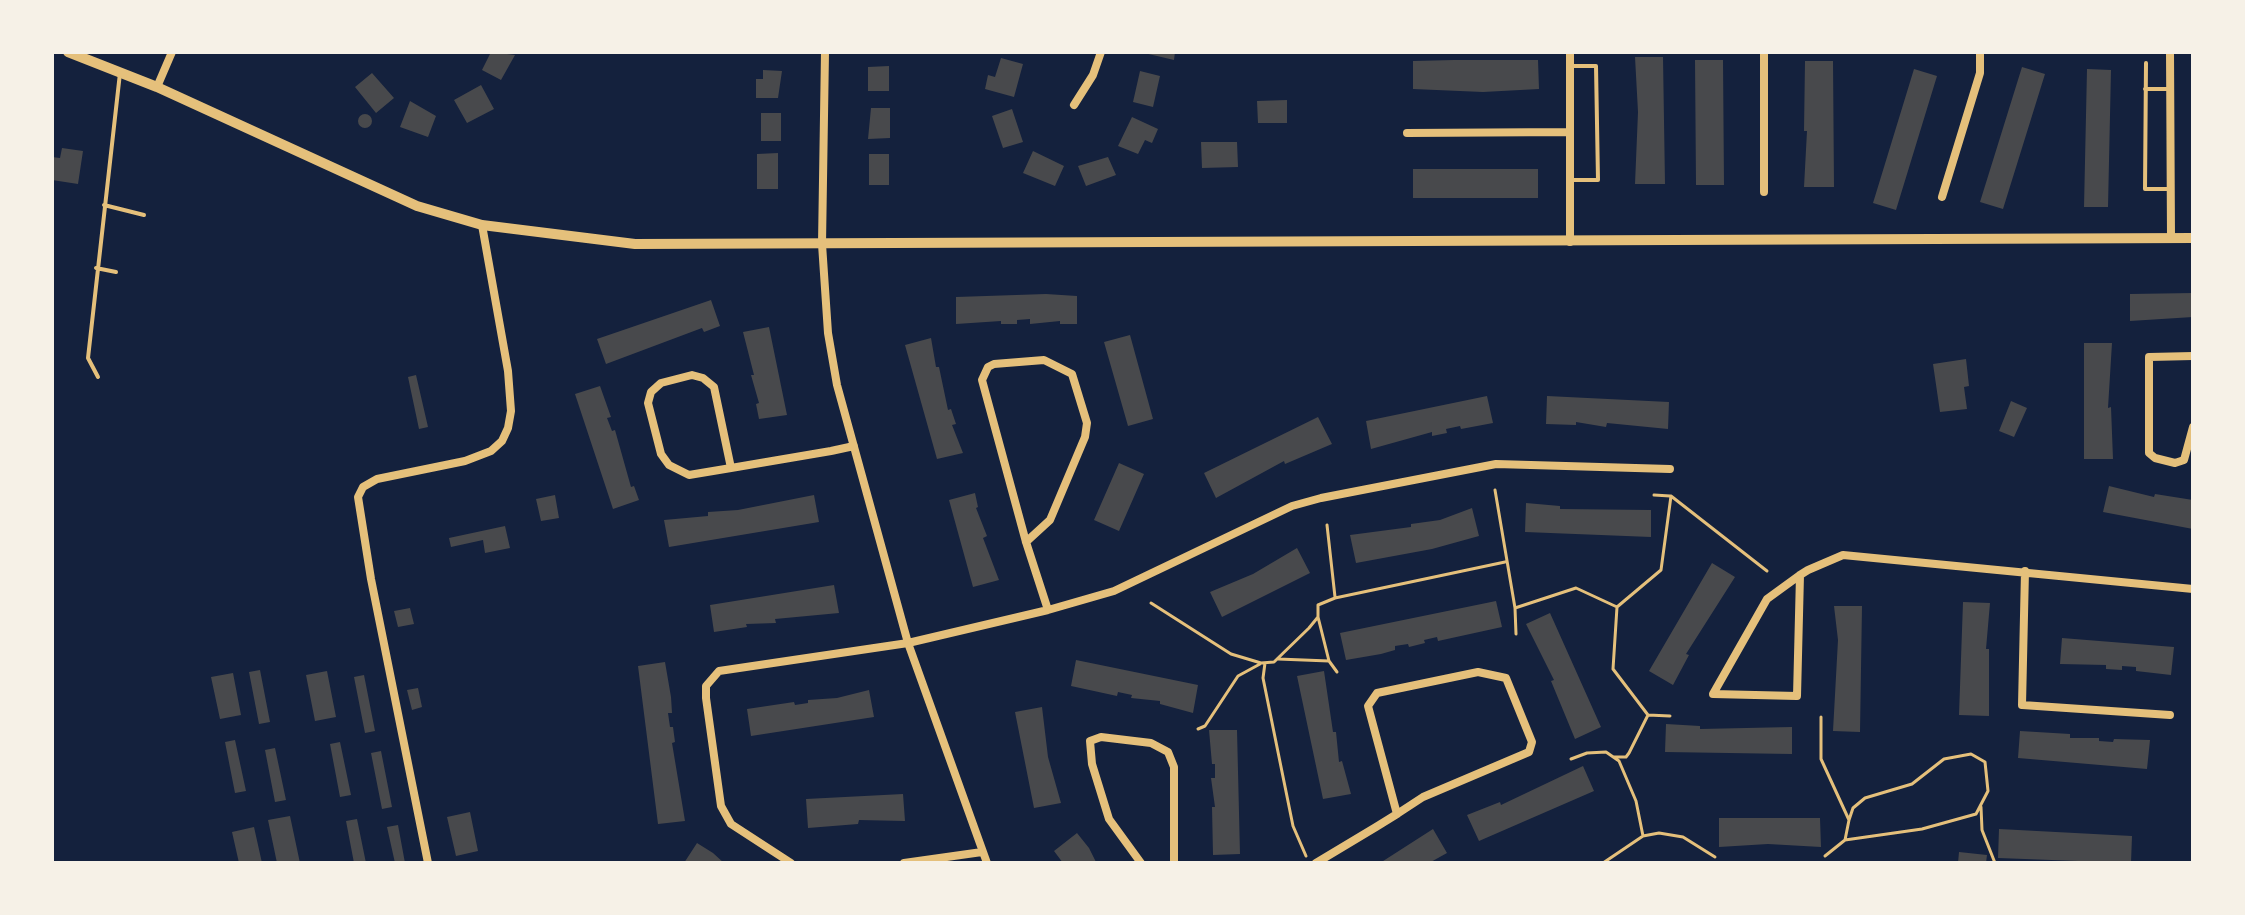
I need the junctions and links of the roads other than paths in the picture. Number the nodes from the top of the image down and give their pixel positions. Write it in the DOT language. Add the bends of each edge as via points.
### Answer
graph roads {
  1 [pos="68,52"];
  2 [pos="172,52"];
  3 [pos="825,52"];
  4 [pos="1101,52"];
  5 [pos="1570,52"];
  6 [pos="1764,52"];
  7 [pos="1980,52"];
  8 [pos="2170,52"];
  9 [pos="2146,63"];
  10 [pos="1571,66"];
  11 [pos="120,71"];
  12 [pos="157,87"];
  13 [pos="2145,89"];
  14 [pos="2170,89"];
  15 [pos="1074,105"];
  16 [pos="1570,132"];
  17 [pos="1407,133"];
  18 [pos="1570,180"];
  19 [pos="2171,190"];
  20 [pos="1764,192"];
  21 [pos="1942,197"];
  22 [pos="104,205"];
  23 [pos="144,215"];
  24 [pos="482,225"];
  25 [pos="2171,238"];
  26 [pos="2193,238"];
  27 [pos="1570,242"];
  28 [pos="822,244"];
  29 [pos="96,268"];
  30 [pos="116,272"];
  31 [pos="2193,356"];
  32 [pos="98,377"];
  33 [pos="2193,427"];
  34 [pos="854,446"];
  35 [pos="731,468"];
  36 [pos="1670,469"];
  37 [pos="1026,542"];
  38 [pos="2025,571"];
  39 [pos="1800,575"];
  40 [pos="2193,589"];
  41 [pos="1048,610"];
  42 [pos="908,643"];
  43 [pos="2170,715"];
  44 [pos="1397,814"];
  45 [pos="982,852"];
  46 [pos="428,863"];
  47 [pos="791,863"];
  48 [pos="904,863"];
  49 [pos="987,863"];
  50 [pos="1141,863"];
  51 [pos="1174,863"];
  52 [pos="1316,863"];
  1 -- 11 [label="street"];
  2 -- 12 [label="street"];
  3 -- 28 [label="street"];
  4 -- 15 [label="street"];
  5 -- 10 [label="street"];
  6 -- 20 [label="street"];
  7 -- 21 [label="street" via="1980,73"];
  8 -- 14 [label="street"];
  9 -- 13 [label="lane"];
  10 -- 16 [label="street"];
  10 -- 18 [label="lane" via="1596,66 1598,180"];
  11 -- 12 [label="street"];
  11 -- 22 [label="lane"];
  12 -- 24 [label="street" via="417,206"];
  13 -- 14 [label="lane"];
  13 -- 19 [label="lane" via="2145,189"];
  14 -- 19 [label="street"];
  16 -- 17 [label="street"];
  16 -- 18 [label="street"];
  18 -- 27 [label="street"];
  19 -- 25 [label="street"];
  22 -- 23 [label="lane"];
  22 -- 29 [label="lane"];
  24 -- 28 [label="street" via="635,244"];
  24 -- 46 [label="street" via="508,371 508,428 491,451 377,479 358,497"];
  25 -- 26 [label="street"];
  25 -- 27 [label="street"];
  27 -- 28 [label="street"];
  28 -- 34 [label="street" via="828,333"];
  29 -- 30 [label="lane"];
  29 -- 32 [label="lane" via="88,358"];
  31 -- 33 [label="street" via="2149,357 2149,453 2175,463 2184,460"];
  34 -- 35 [label="street"];
  34 -- 42 [label="street"];
  35 -- 35 [label="street" via="689,475 669,465 661,454 648,403 651,392 661,383 692,375 714,387"];
  36 -- 41 [label="street" via="1496,464 1321,498 1292,506 1114,591"];
  37 -- 37 [label="street" via="1050,520 1087,423 1072,374 1044,360 994,364 982,380"];
  37 -- 41 [label="street"];
  38 -- 39 [label="street" via="1843,555"];
  38 -- 40 [label="street"];
  38 -- 43 [label="street" via="2022,705"];
  39 -- 39 [label="street" via="1767,599 1713,694 1797,696"];
  41 -- 42 [label="street"];
  42 -- 45 [label="street"];
  42 -- 47 [label="street" via="719,671 706,686 721,806 731,824"];
  44 -- 44 [label="street" via="1423,797 1529,752 1532,742 1506,678 1478,672 1377,693 1368,706"];
  44 -- 52 [label="street"];
  45 -- 48 [label="street"];
  45 -- 49 [label="street"];
  50 -- 51 [label="street" via="1109,819 1090,741 1101,737 1151,743 1168,752 1174,767"];
}
